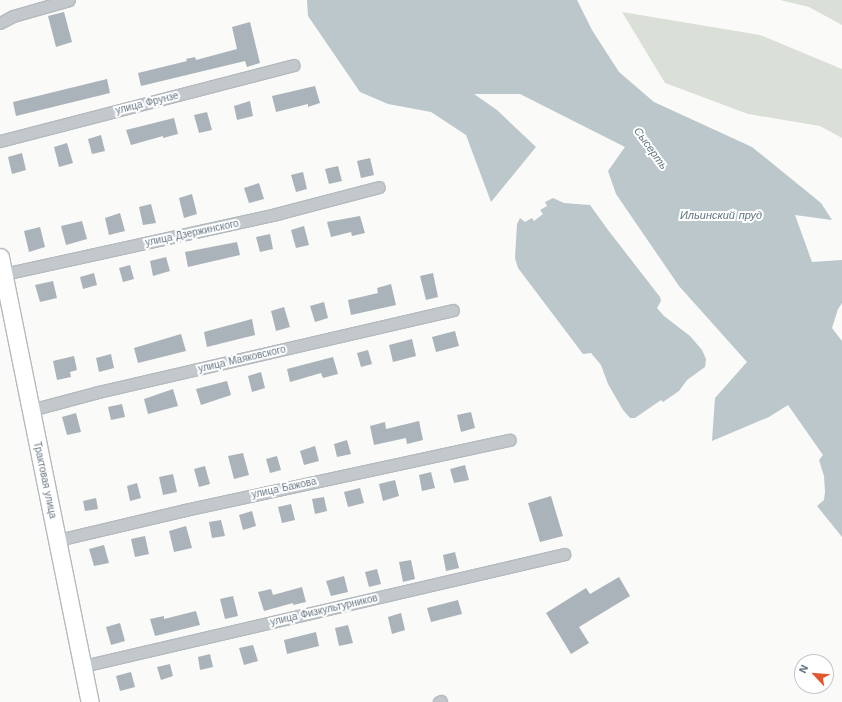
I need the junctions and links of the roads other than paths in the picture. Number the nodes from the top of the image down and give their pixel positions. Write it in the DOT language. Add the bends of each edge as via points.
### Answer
graph roads {
  1 [pos="69,0"];
  2 [pos="0,23"];
  3 [pos="293,65"];
  4 [pos="0,141"];
  5 [pos="379,187"];
  6 [pos="2,266"];
  7 [pos="453,310"];
  8 [pos="31,410"];
  9 [pos="510,440"];
  10 [pos="58,540"];
  11 [pos="564,554"];
  12 [pos="83,666"];
  13 [pos="90,702"];
  1 -- 2 [label="street" via="13,16"];
  3 -- 4 [label="street, улица Фрунзе"];
  5 -- 6 [label="street, улица Дзержинского" via="276,214"];
  6 -- 8 [label="main road, Трактовая улица"];
  7 -- 8 [label="street, улица Маяковского" via="98,392"];
  8 -- 10 [label="main road, Трактовая улица"];
  9 -- 10 [label="street, улица Бажова"];
  10 -- 12 [label="main road, Трактовая улица"];
  11 -- 12 [label="street, улица Физкультурников"];
  12 -- 13 [label="main road, Трактовая улица"];
}
